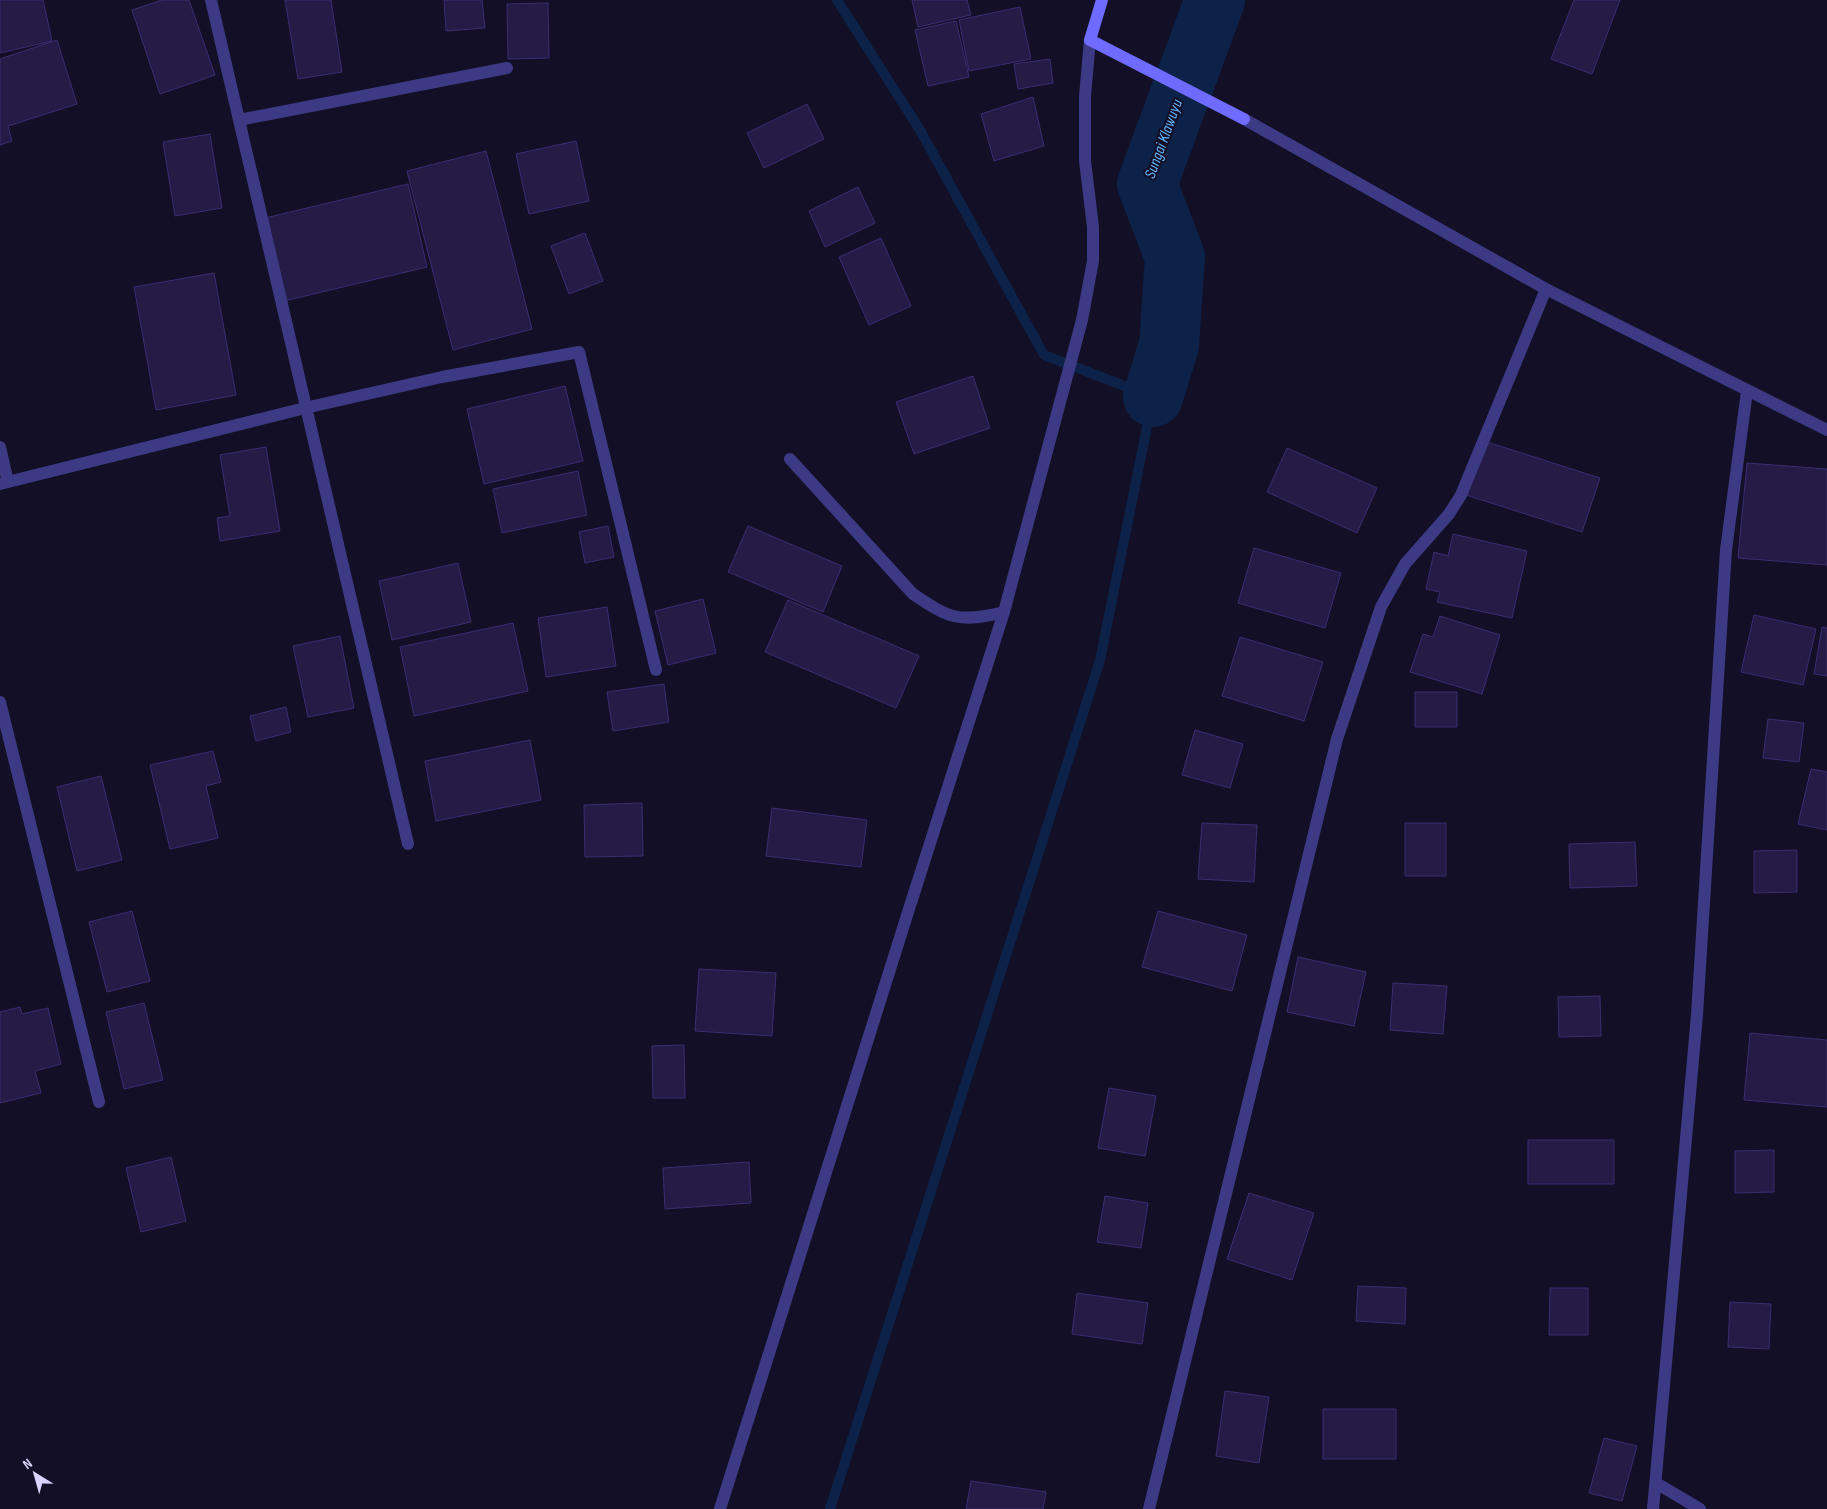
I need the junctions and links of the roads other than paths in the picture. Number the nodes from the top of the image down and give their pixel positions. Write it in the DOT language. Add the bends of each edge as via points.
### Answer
graph roads {
  1 [pos="211,0"];
  2 [pos="1102,0"];
  3 [pos="1090,40"];
  4 [pos="507,68"];
  5 [pos="239,120"];
  6 [pos="1546,289"];
  7 [pos="1747,391"];
  8 [pos="305,408"];
  9 [pos="1827,430"];
  10 [pos="0,446"];
  11 [pos="790,458"];
  12 [pos="4,483"];
  13 [pos="1004,612"];
  14 [pos="656,670"];
  15 [pos="0,702"];
  16 [pos="408,844"];
  17 [pos="99,1102"];
  18 [pos="1656,1483"];
  19 [pos="720,1509"];
  20 [pos="1149,1509"];
  21 [pos="1653,1509"];
  22 [pos="1700,1509"];
  1 -- 5 [label="street"];
  2 -- 3 [label="street"];
  3 -- 6 [label="street" via="1244,119"];
  3 -- 13 [label="street" via="1085,96 1085,161 1093,227 1093,261 1082,320"];
  4 -- 5 [label="street"];
  5 -- 8 [label="street"];
  6 -- 7 [label="street"];
  6 -- 20 [label="street" via="1461,495 1406,564 1381,607 1337,738"];
  7 -- 9 [label="street"];
  7 -- 18 [label="street" via="1726,550 1698,1005"];
  8 -- 12 [label="street"];
  8 -- 14 [label="street" via="442,377 579,352"];
  8 -- 16 [label="street"];
  10 -- 12 [label="street"];
  11 -- 13 [label="street" via="913,594 956,618 976,619"];
  13 -- 19 [label="street"];
  15 -- 17 [label="street"];
  18 -- 21 [label="street"];
  18 -- 22 [label="street"];
}
